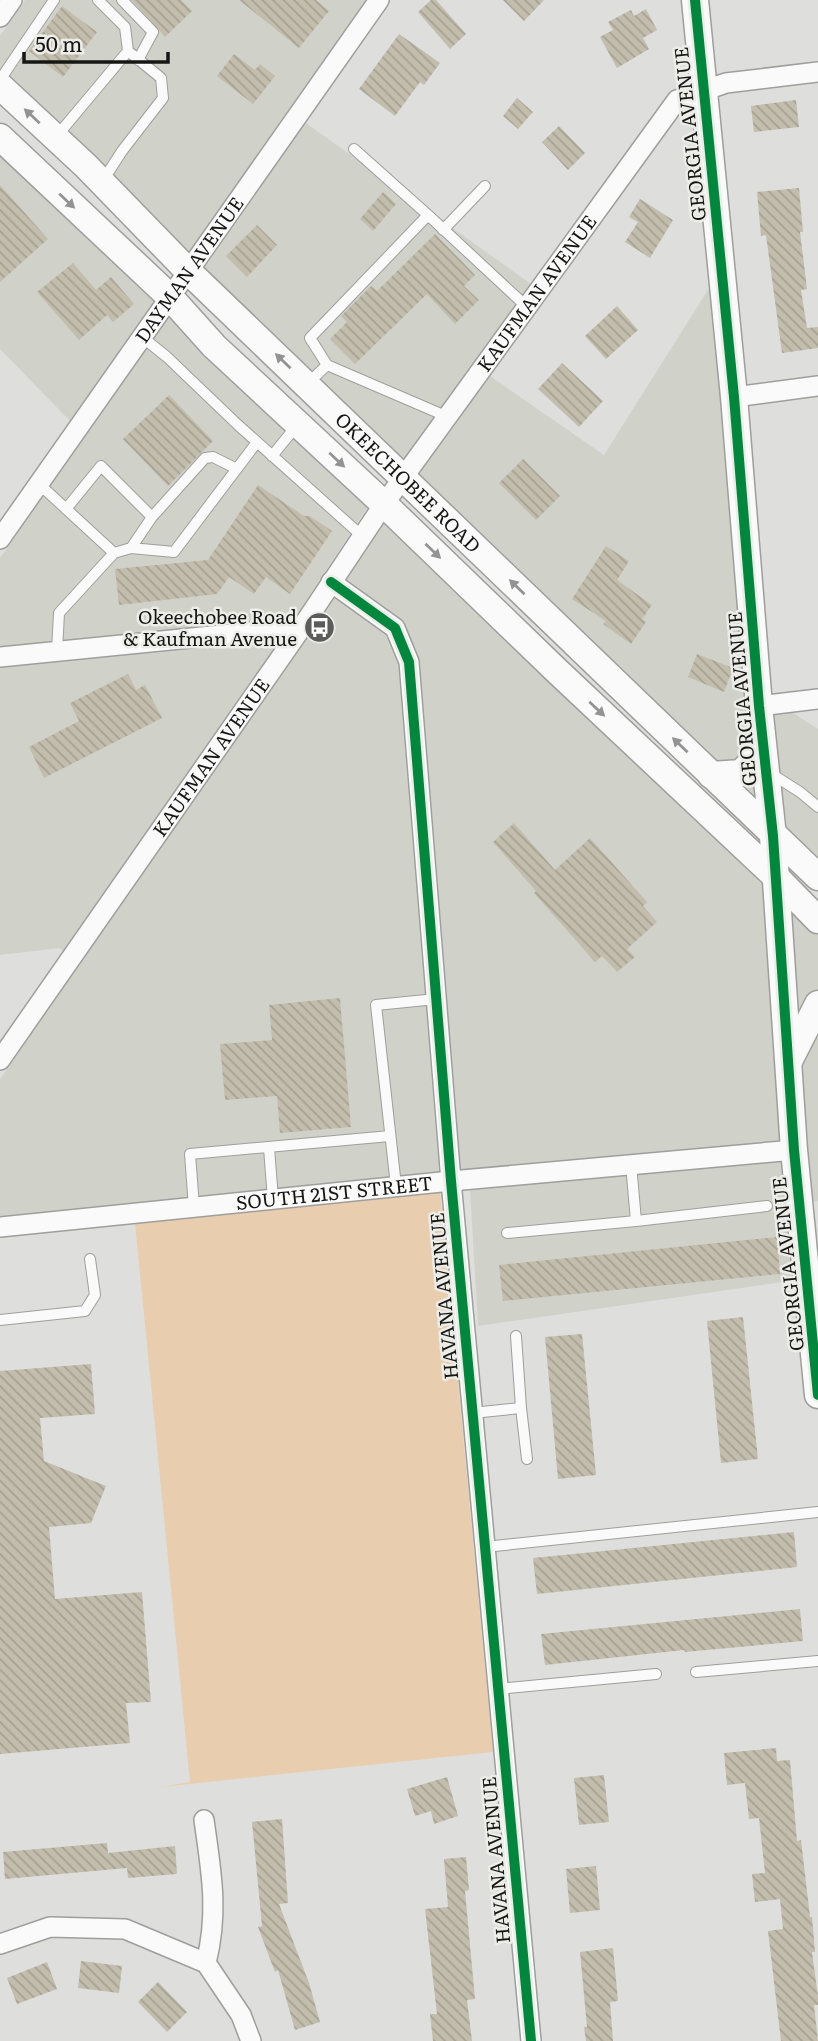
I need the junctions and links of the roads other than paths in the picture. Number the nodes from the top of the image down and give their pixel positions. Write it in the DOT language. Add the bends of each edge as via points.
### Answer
graph roads {
  1 [pos="12,0"];
  2 [pos="54,0"];
  3 [pos="98,0"];
  4 [pos="122,0"];
  5 [pos="379,0"];
  6 [pos="695,0"];
  7 [pos="0,17"];
  8 [pos="128,51"];
  9 [pos="138,60"];
  10 [pos="818,72"];
  11 [pos="0,80"];
  12 [pos="0,86"];
  13 [pos="702,92"];
  14 [pos="0,137"];
  15 [pos="55,138"];
  16 [pos="354,149"];
  17 [pos="102,183"];
  18 [pos="485,186"];
  19 [pos="428,215"];
  20 [pos="443,230"];
  21 [pos="189,272"];
  22 [pos="170,297"];
  23 [pos="527,307"];
  24 [pos="142,337"];
  25 [pos="327,365"];
  26 [pos="307,384"];
  27 [pos="818,386"];
  28 [pos="734,397"];
  29 [pos="448,416"];
  30 [pos="298,424"];
  31 [pos="257,442"];
  32 [pos="272,456"];
  33 [pos="237,469"];
  34 [pos="404,477"];
  35 [pos="38,484"];
  36 [pos="384,503"];
  37 [pos="66,509"];
  38 [pos="152,517"];
  39 [pos="362,536"];
  40 [pos="0,539"];
  41 [pos="131,548"];
  42 [pos="114,554"];
  43 [pos="331,582"];
  44 [pos="302,627"];
  45 [pos="57,651"];
  46 [pos="0,656"];
  47 [pos="818,699"];
  48 [pos="761,719"];
  49 [pos="766,770"];
  50 [pos="711,775"];
  51 [pos="818,807"];
  52 [pos="773,836"];
  53 [pos="774,876"];
  54 [pos="818,877"];
  55 [pos="818,920"];
  56 [pos="436,999"];
  57 [pos="818,1004"];
  58 [pos="0,1060"];
  59 [pos="788,1062"];
  60 [pos="390,1136"];
  61 [pos="269,1147"];
  62 [pos="794,1150"];
  63 [pos="631,1164"];
  64 [pos="451,1181"];
  65 [pos="396,1186"];
  66 [pos="273,1199"];
  67 [pos="767,1206"];
  68 [pos="194,1207"];
  69 [pos="636,1221"];
  70 [pos="0,1227"];
  71 [pos="507,1233"];
  72 [pos="90,1259"];
  73 [pos="0,1320"];
  74 [pos="516,1336"];
  75 [pos="818,1395"];
  76 [pos="521,1408"];
  77 [pos="472,1413"];
  78 [pos="527,1459"];
  79 [pos="818,1512"];
  80 [pos="485,1547"];
  81 [pos="818,1661"];
  82 [pos="696,1672"];
  83 [pos="656,1674"];
  84 [pos="498,1689"];
  85 [pos="204,1819"];
  86 [pos="0,1944"];
  87 [pos="206,1963"];
  88 [pos="251,2041"];
  89 [pos="531,2041"];
  1 -- 7 [label="street"];
  2 -- 11 [label="lane"];
  3 -- 8 [label="lane" via="125,27"];
  4 -- 9 [label="lane" via="153,32"];
  5 -- 21 [label="street, DAYMAN AVENUE"];
  6 -- 13 [label="main road, GEORGIA AVENUE"];
  8 -- 9 [label="lane"];
  8 -- 15 [label="lane"];
  9 -- 17 [label="lane" via="161,78 163,98"];
  10 -- 13 [label="street, KAUFMAN AVENUE" via="726,83"];
  15 -- 12 [label="main road, OKEECHOBEE ROAD, one-way"];
  13 -- 23 [label="street, KAUFMAN AVENUE" via="677,100"];
  13 -- 28 [label="main road, GEORGIA AVENUE"];
  14 -- 22 [label="main road, OKEECHOBEE ROAD, one-way"];
  15 -- 17 [label="main road, OKEECHOBEE ROAD"];
  16 -- 19 [label="lane"];
  17 -- 21 [label="main road, OKEECHOBEE ROAD"];
  18 -- 20 [label="lane"];
  19 -- 20 [label="lane"];
  19 -- 25 [label="lane" via="310,338"];
  20 -- 23 [label="lane"];
  21 -- 22 [label="street, DAYMAN AVENUE"];
  26 -- 21 [label="main road, OKEECHOBEE ROAD, one-way"];
  22 -- 24 [label="street, DAYMAN AVENUE"];
  22 -- 30 [label="main road, OKEECHOBEE ROAD" via="214,346"];
  23 -- 29 [label="street, KAUFMAN AVENUE"];
  24 -- 31 [label="lane"];
  24 -- 35 [label="street, DAYMAN AVENUE"];
  25 -- 26 [label="lane"];
  25 -- 29 [label="lane"];
  26 -- 34 [label="main road, OKEECHOBEE ROAD"];
  27 -- 28 [label="street"];
  28 -- 48 [label="main road, GEORGIA AVENUE"];
  29 -- 34 [label="street, KAUFMAN AVENUE"];
  30 -- 32 [label="lane"];
  30 -- 36 [label="main road, OKEECHOBEE ROAD, one-way"];
  31 -- 32 [label="lane"];
  31 -- 33 [label="lane"];
  32 -- 39 [label="lane"];
  33 -- 38 [label="lane" via="213,457 205,458"];
  33 -- 41 [label="lane" via="173,552"];
  34 -- 36 [label="street, KAUFMAN AVENUE"];
  50 -- 34 [label="main road, OKEECHOBEE ROAD, one-way"];
  35 -- 37 [label="lane"];
  35 -- 40 [label="street, DAYMAN AVENUE"];
  36 -- 39 [label="street, KAUFMAN AVENUE"];
  36 -- 53 [label="main road, OKEECHOBEE ROAD, one-way"];
  37 -- 38 [label="lane" via="101,466"];
  37 -- 42 [label="lane"];
  38 -- 41 [label="lane"];
  39 -- 43 [label="street, KAUFMAN AVENUE"];
  41 -- 42 [label="lane"];
  42 -- 45 [label="lane" via="60,613"];
  43 -- 44 [label="street, KAUFMAN AVENUE"];
  43 -- 56 [label="street, HAVANA AVENUE" via="395,628 409,662"];
  44 -- 45 [label="street"];
  44 -- 58 [label="street, KAUFMAN AVENUE"];
  45 -- 46 [label="street"];
  47 -- 48 [label="street"];
  48 -- 49 [label="main road, GEORGIA AVENUE"];
  48 -- 50 [label="main road" via="751,763 741,773"];
  49 -- 51 [label="lane"];
  49 -- 52 [label="main road, GEORGIA AVENUE"];
  50 -- 52 [label="main road, OKEECHOBEE ROAD"];
  52 -- 53 [label="main road, GEORGIA AVENUE"];
  52 -- 54 [label="main road, OKEECHOBEE ROAD"];
  53 -- 55 [label="main road, OKEECHOBEE ROAD"];
  53 -- 59 [label="main road, GEORGIA AVENUE"];
  56 -- 60 [label="lane" via="376,1005"];
  56 -- 64 [label="street, HAVANA AVENUE"];
  57 -- 59 [label="main road"];
  59 -- 62 [label="main road, GEORGIA AVENUE"];
  60 -- 61 [label="lane"];
  60 -- 65 [label="lane"];
  61 -- 66 [label="lane"];
  61 -- 68 [label="lane" via="190,1154"];
  62 -- 63 [label="street, SOUTH 21ST STREET"];
  62 -- 75 [label="main road, GEORGIA AVENUE"];
  63 -- 64 [label="street, SOUTH 21ST STREET"];
  63 -- 69 [label="lane"];
  64 -- 65 [label="street, SOUTH 21ST STREET"];
  64 -- 77 [label="street, HAVANA AVENUE"];
  65 -- 66 [label="street, SOUTH 21ST STREET"];
  66 -- 68 [label="street, SOUTH 21ST STREET"];
  67 -- 69 [label="lane"];
  68 -- 70 [label="street, SOUTH 21ST STREET"];
  69 -- 71 [label="lane"];
  72 -- 73 [label="lane" via="94,1295 85,1311"];
  74 -- 76 [label="lane"];
  76 -- 77 [label="lane"];
  76 -- 78 [label="lane"];
  77 -- 80 [label="street, HAVANA AVENUE"];
  79 -- 80 [label="lane"];
  80 -- 84 [label="street, HAVANA AVENUE"];
  81 -- 82 [label="lane"];
  83 -- 84 [label="lane"];
  84 -- 89 [label="street, HAVANA AVENUE"];
  85 -- 87 [label="street" via="213,1890 213,1935"];
  86 -- 87 [label="street" via="50,1927 125,1929"];
  87 -- 88 [label="street" via="242,2015"];
}
